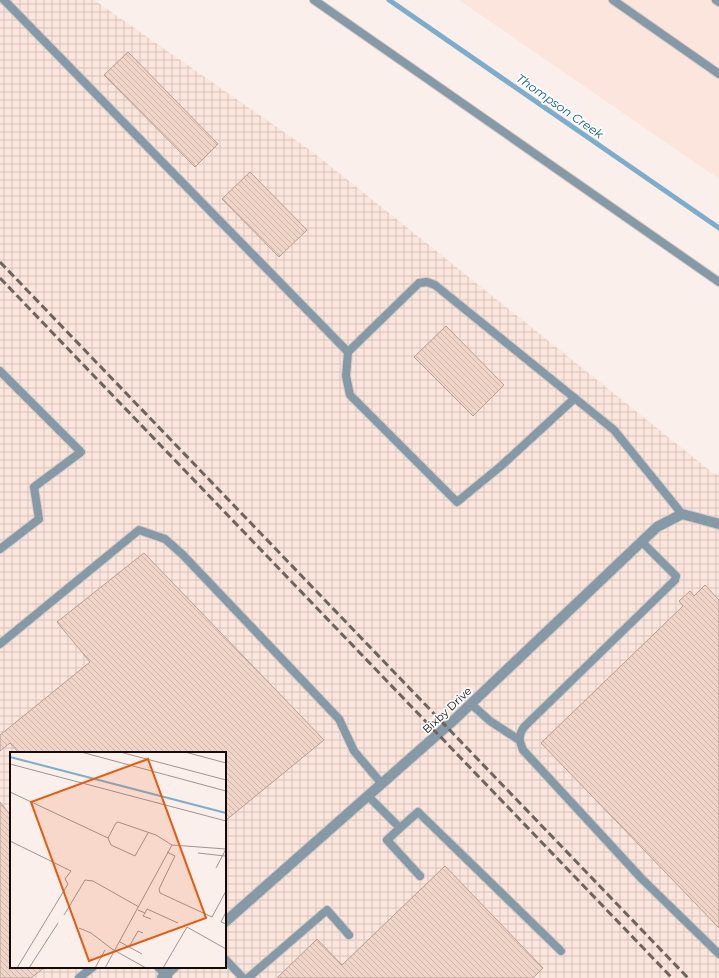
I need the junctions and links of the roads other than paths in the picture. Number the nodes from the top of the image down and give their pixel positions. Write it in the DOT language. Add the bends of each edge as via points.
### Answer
graph roads {
  1 [pos="4,0"];
  2 [pos="314,0"];
  3 [pos="613,0"];
  4 [pos="716,0"];
  5 [pos="719,2"];
  6 [pos="719,74"];
  7 [pos="719,282"];
  8 [pos="348,352"];
  9 [pos="0,371"];
  10 [pos="575,398"];
  11 [pos="682,514"];
  12 [pos="719,524"];
  13 [pos="642,542"];
  14 [pos="0,549"];
  15 [pos="0,644"];
  16 [pos="471,704"];
  17 [pos="519,740"];
  18 [pos="382,784"];
  19 [pos="368,796"];
  20 [pos="400,828"];
  21 [pos="420,876"];
  22 [pos="226,921"];
  23 [pos="349,935"];
  24 [pos="561,951"];
  25 [pos="719,954"];
  26 [pos="226,960"];
  27 [pos="92,968"];
  28 [pos="159,968"];
  29 [pos="173,968"];
  30 [pos="165,977"];
  31 [pos="79,978"];
  32 [pos="243,978"];
  33 [pos="248,978"];
  1 -- 8 [label="lane"];
  2 -- 7 [label="lane"];
  3 -- 6 [label="lane"];
  4 -- 5 [label="lane"];
  8 -- 10 [label="lane" via="419,283 427,282 435,285"];
  8 -- 10 [label="lane" via="346,376 350,395 458,502"];
  9 -- 14 [label="lane" via="82,452 34,487 39,519"];
  10 -- 11 [label="lane" via="614,430"];
  11 -- 12 [label="street"];
  11 -- 13 [label="street, Bixby Drive" via="657,527"];
  13 -- 16 [label="street, Bixby Drive"];
  13 -- 17 [label="lane" via="676,576 675,580 524,727"];
  15 -- 18 [label="lane" via="139,530 165,539 339,719 354,751"];
  16 -- 17 [label="lane" via="490,721"];
  16 -- 18 [label="street, Bixby Drive"];
  17 -- 25 [label="lane" via="522,750 642,879"];
  18 -- 19 [label="street, Bixby Drive"];
  19 -- 20 [label="lane"];
  19 -- 22 [label="street, Bixby Drive"];
  20 -- 21 [label="lane" via="387,840"];
  20 -- 24 [label="lane" via="418,812"];
  23 -- 33 [label="lane" via="327,910"];
  26 -- 32 [label="lane"];
  27 -- 31 [label="lane"];
  28 -- 30 [label="lane"];
  29 -- 30 [label="street"];
}
